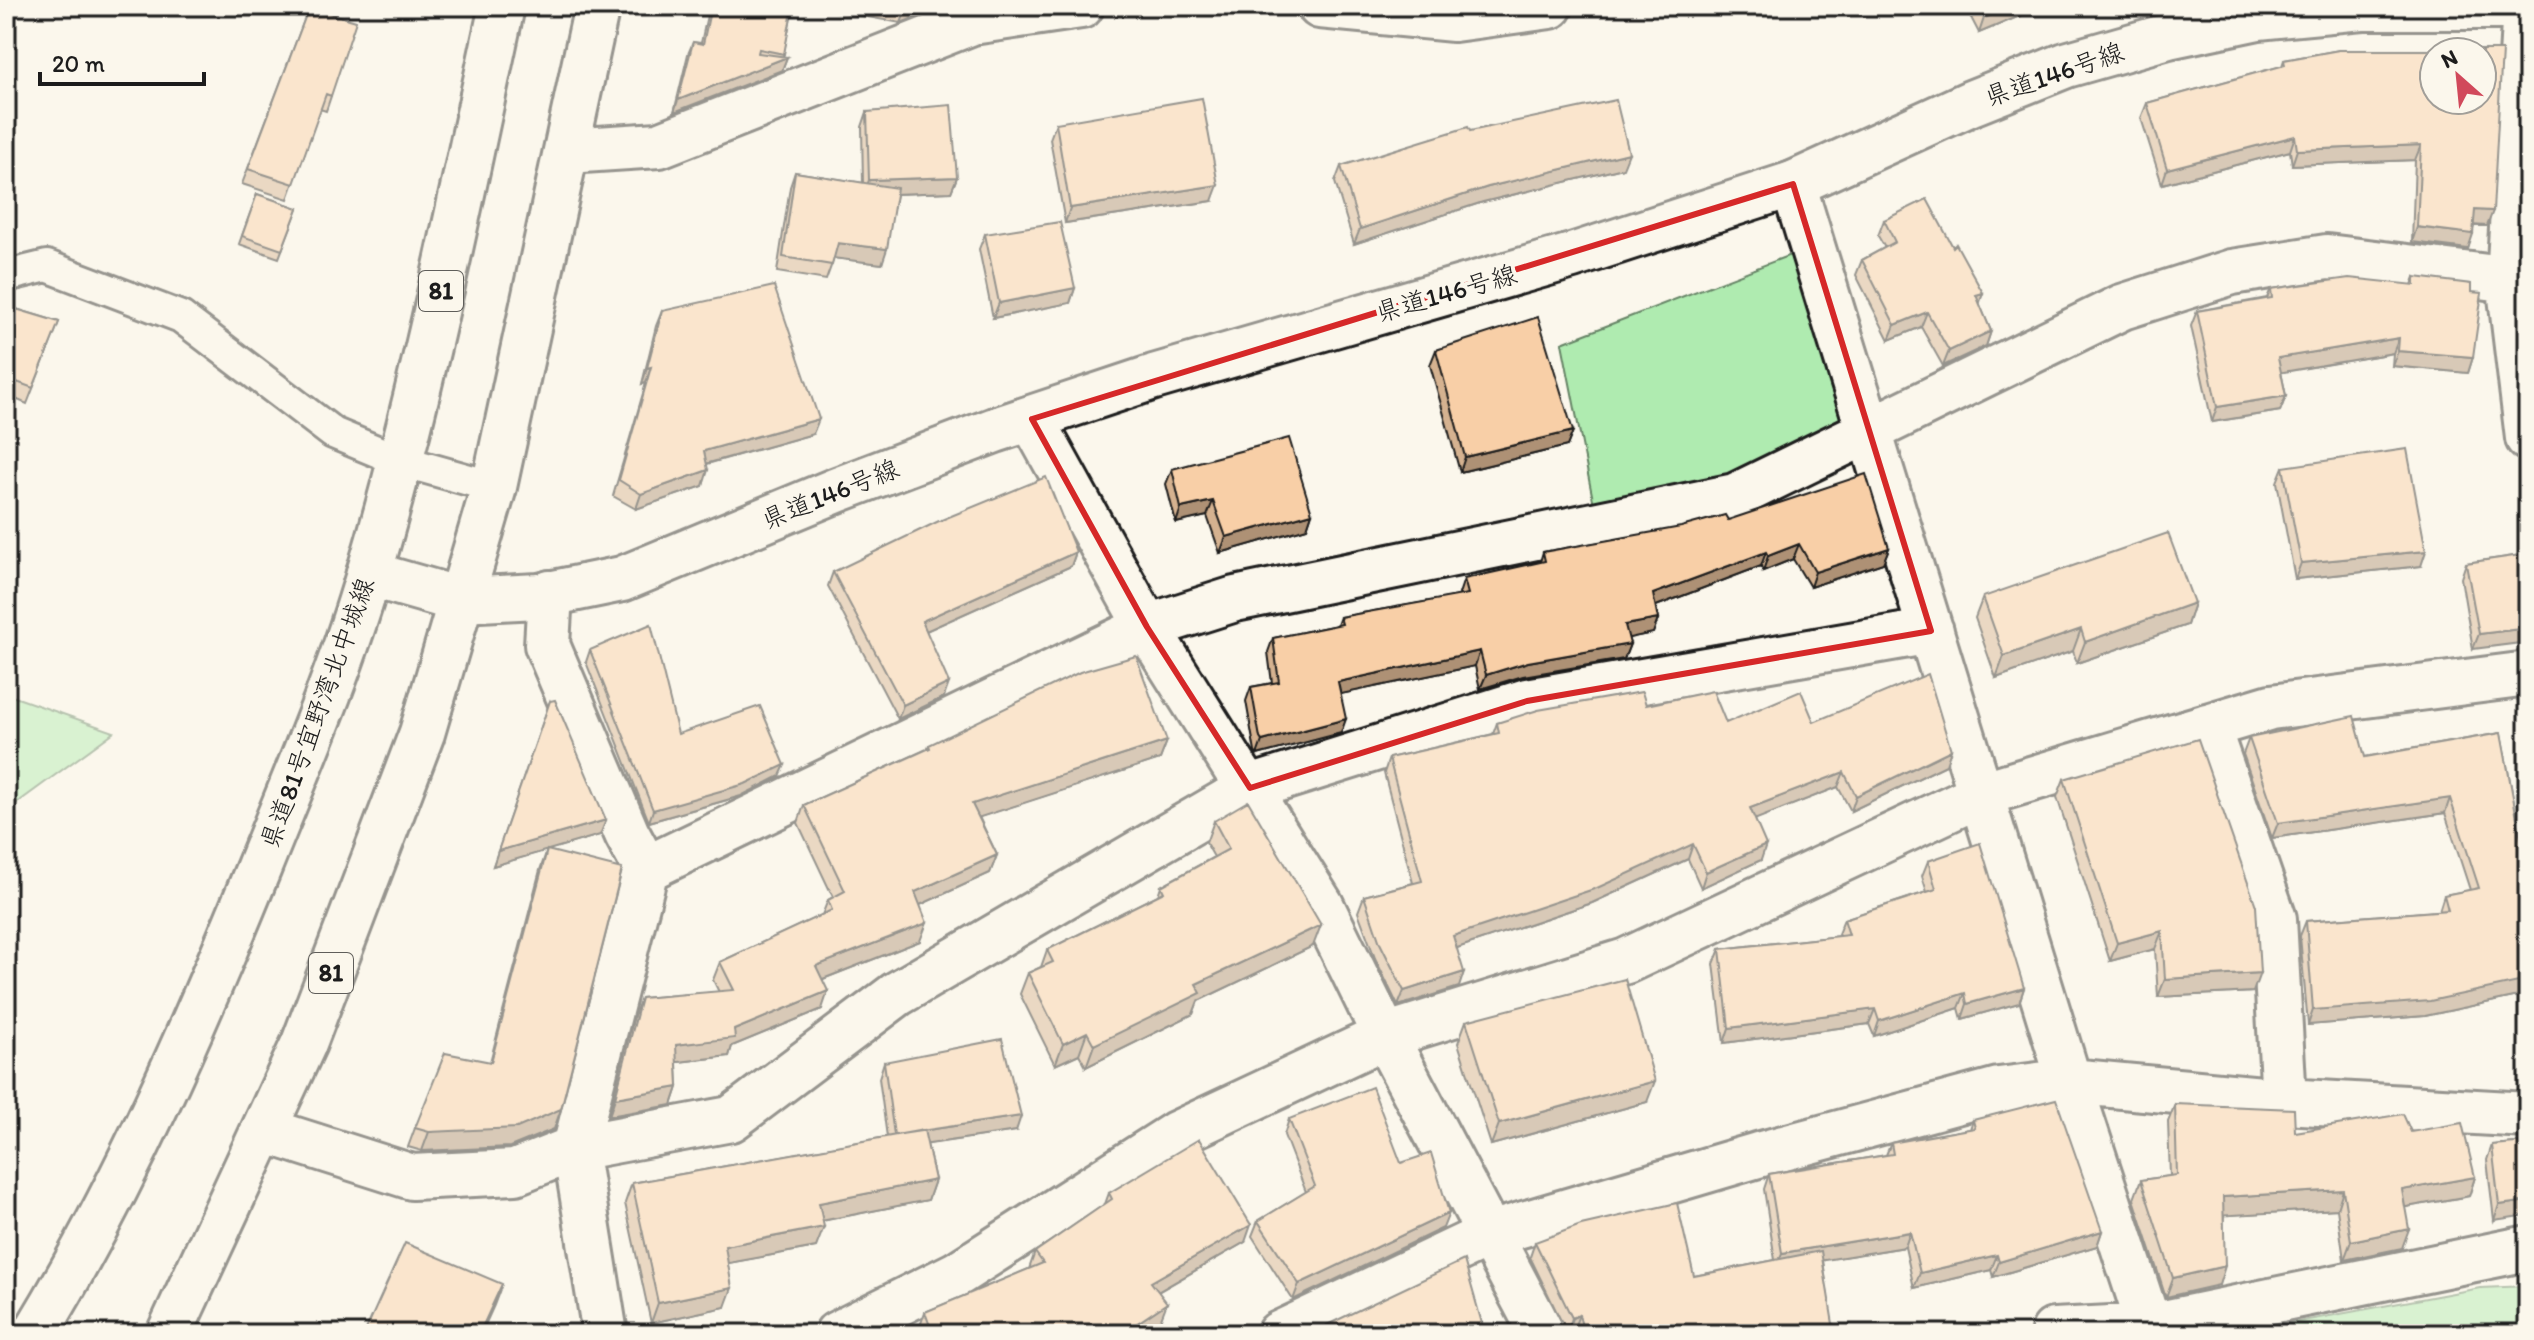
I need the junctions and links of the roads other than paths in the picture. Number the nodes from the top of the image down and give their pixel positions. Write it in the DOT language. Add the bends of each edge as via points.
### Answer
graph roads {
  1 [pos="502,6"];
  2 [pos="597,6"];
  3 [pos="1081,6"];
  4 [pos="1320,6"];
  5 [pos="1550,6"];
  6 [pos="2526,7"];
  7 [pos="567,151"];
  8 [pos="1793,184"];
  9 [pos="6,276"];
  10 [pos="2518,281"];
  11 [pos="1032,419"];
  12 [pos="1870,429"];
  13 [pos="2528,438"];
  14 [pos="398,460"];
  15 [pos="494,487"];
  16 [pos="369,574"];
  17 [pos="550,593"];
  18 [pos="460,600"];
  19 [pos="1147,627"];
  20 [pos="1931,631"];
  21 [pos="2528,674"];
  22 [pos="2207,726"];
  23 [pos="1250,788"];
  24 [pos="1981,794"];
  25 [pos="646,869"];
  26 [pos="1385,1036"];
  27 [pos="2069,1081"];
  28 [pos="2284,1101"];
  29 [pos="2528,1115"];
  30 [pos="264,1130"];
  31 [pos="575,1148"];
  32 [pos="1490,1234"];
  33 [pos="2528,1248"];
  34 [pos="2149,1326"];
  35 [pos="2049,1333"];
  36 [pos="35,1334"];
  37 [pos="169,1334"];
  38 [pos="605,1334"];
  39 [pos="837,1334"];
  40 [pos="1279,1334"];
  41 [pos="1542,1334"];
  1 -- 14 [label="street, 県道81号宜野湾北中城線 / 81" via="425,367"];
  2 -- 7 [label="street, 81"];
  3 -- 7 [label="street" via="972,22 659,145"];
  4 -- 5 [label="street" via="1454,19"];
  6 -- 8 [label="street, 県道146号線" via="2362,7 2258,17 2168,36 2066,65"];
  6 -- 10 [label="street" via="2520,49"];
  7 -- 15 [label="street, 81"];
  8 -- 11 [label="street, 県道146号線" via="1572,256 1154,377"];
  8 -- 12 [label="street"];
  9 -- 14 [label="lane" via="47,266 181,317 333,433"];
  10 -- 12 [label="street" via="2327,257 2232,272 2122,307"];
  10 -- 13 [label="street"];
  11 -- 17 [label="street, 県道146号線" via="837,490 622,579"];
  11 -- 19 [label="street"];
  12 -- 19 [label="street" via="1735,496 1235,599"];
  12 -- 20 [label="street"];
  14 -- 15 [label="lane"];
  14 -- 16 [label="street, 県道81号宜野湾北中城線 / 81"];
  15 -- 18 [label="street, 81"];
  16 -- 18 [label="street, 県道146号線"];
  16 -- 36 [label="street, 県道81号宜野湾北中城線 / 81" via="327,700 182,1055"];
  17 -- 18 [label="street, 県道146号線"];
  17 -- 25 [label="street" via="547,645"];
  18 -- 30 [label="street, 81" via="422,733 304,1043"];
  19 -- 23 [label="street"];
  19 -- 25 [label="street"];
  20 -- 23 [label="street" via="1527,701"];
  20 -- 24 [label="street"];
  21 -- 22 [label="street" via="2271,707"];
  22 -- 24 [label="street"];
  22 -- 28 [label="street" via="2274,919"];
  23 -- 26 [label="street" via="1321,905"];
  23 -- 31 [label="street" via="897,994 731,1119"];
  24 -- 26 [label="street" via="1626,961"];
  24 -- 27 [label="street"];
  25 -- 31 [label="street"];
  26 -- 32 [label="street"];
  26 -- 39 [label="street" via="1176,1134 957,1274"];
  27 -- 28 [label="street"];
  27 -- 32 [label="street" via="1984,1094"];
  27 -- 34 [label="street"];
  28 -- 29 [label="street"];
  30 -- 31 [label="street" via="412,1177 515,1172"];
  30 -- 37 [label="street, 81"];
  31 -- 38 [label="street"];
  32 -- 40 [label="street"];
  32 -- 41 [label="street"];
  33 -- 34 [label="street"];
  34 -- 35 [label="street"];
}
